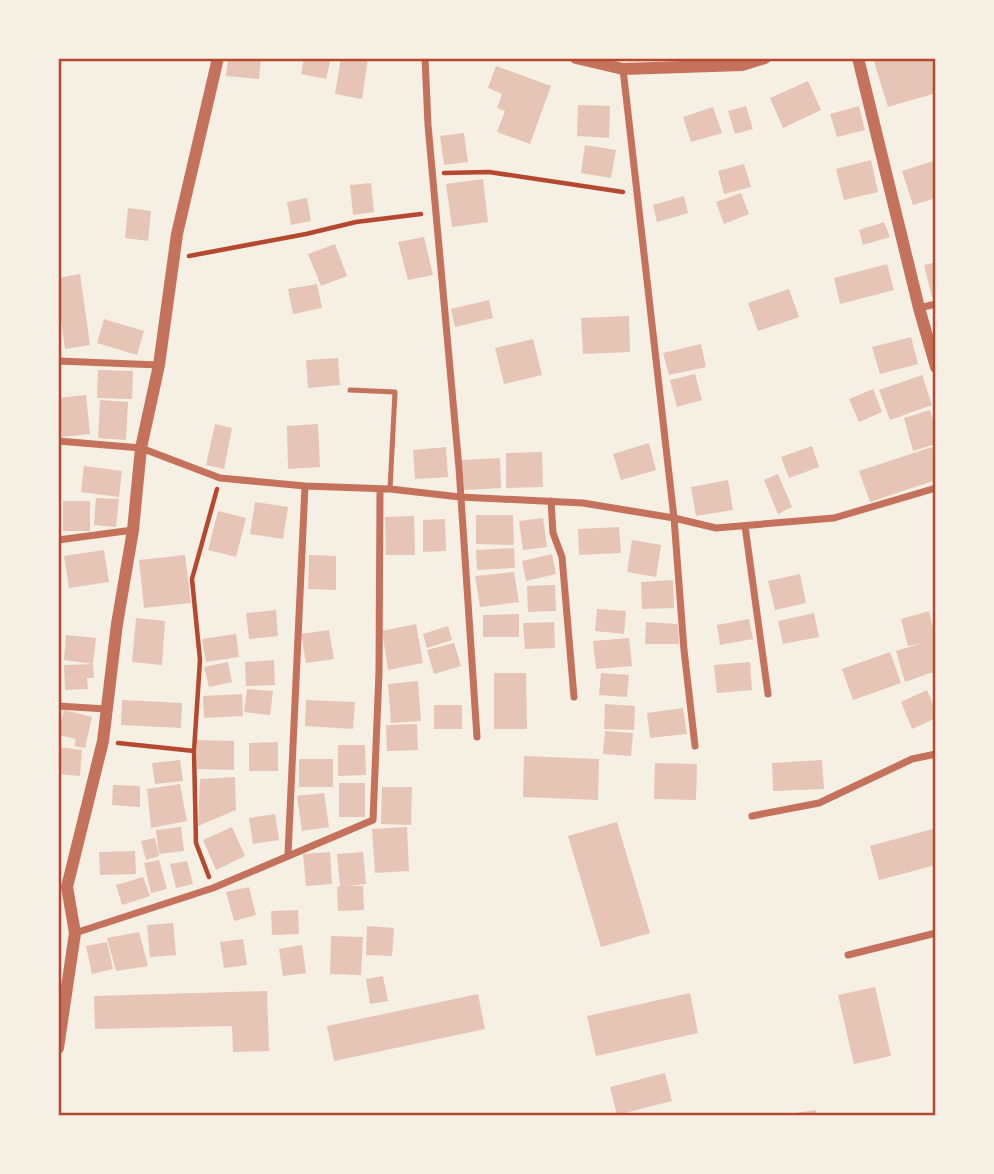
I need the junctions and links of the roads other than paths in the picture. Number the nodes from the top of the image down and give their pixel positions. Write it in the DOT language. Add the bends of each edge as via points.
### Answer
graph roads {
  1 [pos="218,58"];
  2 [pos="425,58"];
  3 [pos="576,58"];
  4 [pos="765,58"];
  5 [pos="858,58"];
  6 [pos="623,68"];
  7 [pos="936,304"];
  8 [pos="919,308"];
  9 [pos="58,361"];
  10 [pos="159,365"];
  11 [pos="936,367"];
  12 [pos="350,390"];
  13 [pos="58,441"];
  14 [pos="141,448"];
  15 [pos="305,486"];
  16 [pos="936,488"];
  17 [pos="380,489"];
  18 [pos="390,489"];
  19 [pos="460,497"];
  20 [pos="551,501"];
  21 [pos="674,518"];
  22 [pos="745,526"];
  23 [pos="133,530"];
  24 [pos="58,540"];
  25 [pos="768,694"];
  26 [pos="574,697"];
  27 [pos="58,706"];
  28 [pos="106,709"];
  29 [pos="477,737"];
  30 [pos="695,746"];
  31 [pos="936,754"];
  32 [pos="752,816"];
  33 [pos="288,854"];
  34 [pos="63,887"];
  35 [pos="75,933"];
  36 [pos="936,933"];
  37 [pos="848,955"];
  38 [pos="58,1048"];
  1 -- 10 [label="street" via="177,234"];
  2 -- 19 [label="street"];
  3 -- 6 [label="street"];
  4 -- 6 [label="street" via="742,65"];
  5 -- 8 [label="street"];
  6 -- 21 [label="street"];
  7 -- 8 [label="street"];
  8 -- 11 [label="street"];
  9 -- 10 [label="street"];
  10 -- 14 [label="street"];
  12 -- 18 [label="lane" via="395,392"];
  13 -- 14 [label="street"];
  14 -- 15 [label="street" via="220,478"];
  14 -- 23 [label="street"];
  15 -- 17 [label="street"];
  15 -- 33 [label="street"];
  16 -- 22 [label="street" via="834,518"];
  17 -- 18 [label="street"];
  17 -- 33 [label="street" via="373,820"];
  18 -- 19 [label="street"];
  19 -- 20 [label="street"];
  19 -- 29 [label="street"];
  20 -- 21 [label="street"];
  20 -- 26 [label="street" via="553,533 562,557"];
  21 -- 22 [label="street" via="716,528"];
  21 -- 30 [label="street"];
  22 -- 25 [label="street"];
  23 -- 24 [label="street"];
  23 -- 28 [label="street"];
  27 -- 28 [label="street"];
  28 -- 34 [label="street" via="103,741"];
  31 -- 32 [label="street" via="912,759 818,803"];
  33 -- 35 [label="street" via="213,888"];
  34 -- 35 [label="street"];
  35 -- 38 [label="street"];
  36 -- 37 [label="street"];
}
